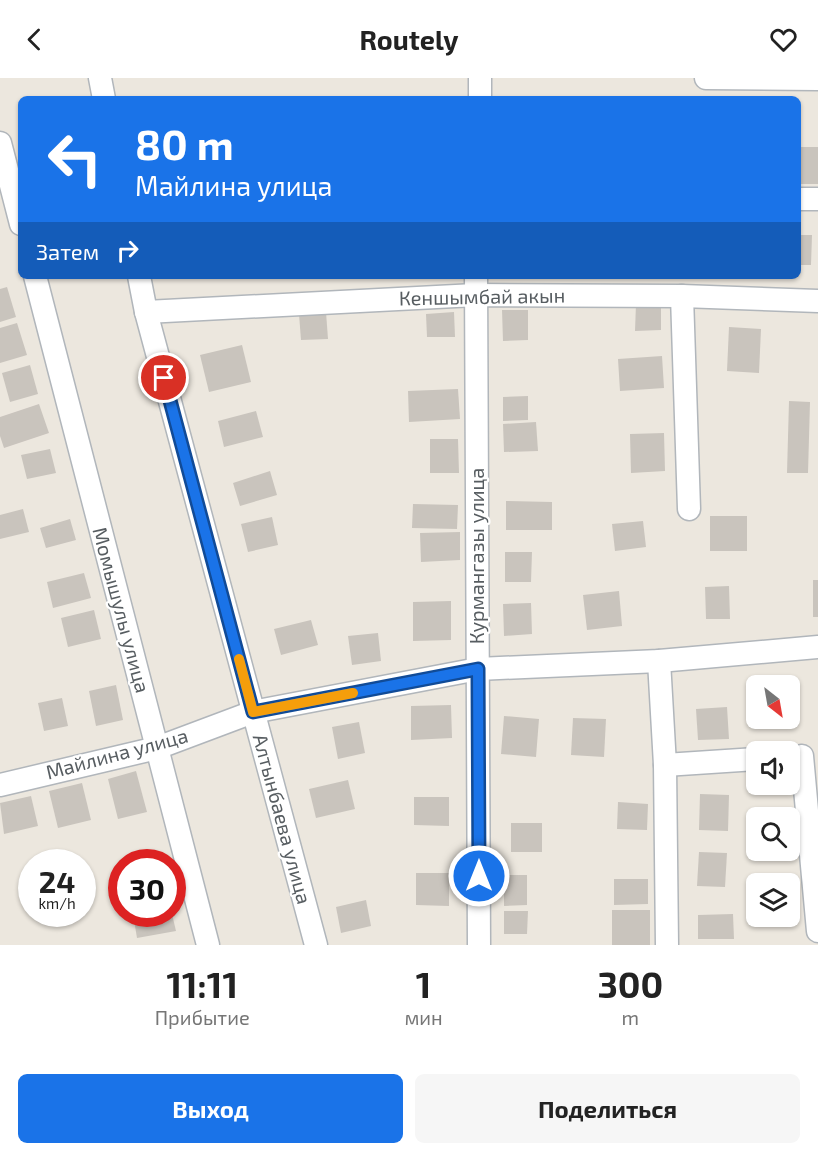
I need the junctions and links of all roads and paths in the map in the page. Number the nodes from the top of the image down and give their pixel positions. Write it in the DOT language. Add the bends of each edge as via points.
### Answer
graph roads {
  1 [pos="100,78"];
  2 [pos="480,78"];
  3 [pos="706,78"];
  4 [pos="818,79"];
  5 [pos="103,96"];
  6 [pos="480,96"];
  7 [pos="0,143"];
  8 [pos="801,199"];
  9 [pos="818,199"];
  10 [pos="18,212"];
  11 [pos="35,279"];
  12 [pos="140,279"];
  13 [pos="476,285"];
  14 [pos="682,296"];
  15 [pos="818,300"];
  16 [pos="146,312"];
  17 [pos="689,509"];
  18 [pos="818,647"];
  19 [pos="659,661"];
  20 [pos="478,669"];
  21 [pos="253,712"];
  22 [pos="157,748"];
  23 [pos="803,755"];
  24 [pos="746,760"];
  25 [pos="665,765"];
  26 [pos="0,785"];
  27 [pos="816,893"];
  28 [pos="818,932"];
  29 [pos="208,945"];
  30 [pos="316,945"];
  31 [pos="479,945"];
  32 [pos="667,945"];
  1 -- 5 [label="street"];
  2 -- 6 [label="street"];
  3 -- 4 [label="street"];
  7 -- 10 [label="street"];
  8 -- 9 [label="street"];
  11 -- 22 [label="street, Момышулы улица"];
  12 -- 16 [label="street, Алтынбаева улица"];
  13 -- 14 [label="street, Кеншымбай акын"];
  13 -- 16 [label="street, Кеншымбай акын"];
  13 -- 20 [label="street, Курмангазы улица"];
  14 -- 15 [label="street, Кеншымбай акын"];
  14 -- 17 [label="street"];
  16 -- 21 [label="street, Алтынбаева улица"];
  18 -- 19 [label="street, Майлина улица"];
  19 -- 20 [label="street, Майлина улица"];
  19 -- 25 [label="street"];
  20 -- 21 [label="street, Майлина улица"];
  20 -- 31 [label="street, Курмангазы улица"];
  21 -- 22 [label="street, Майлина улица"];
  21 -- 30 [label="street, Алтынбаева улица"];
  22 -- 26 [label="street, Майлина улица"];
  22 -- 29 [label="street, Момышулы улица"];
  23 -- 27 [label="street"];
  24 -- 25 [label="street"];
  25 -- 32 [label="street"];
  27 -- 28 [label="street"];
}
